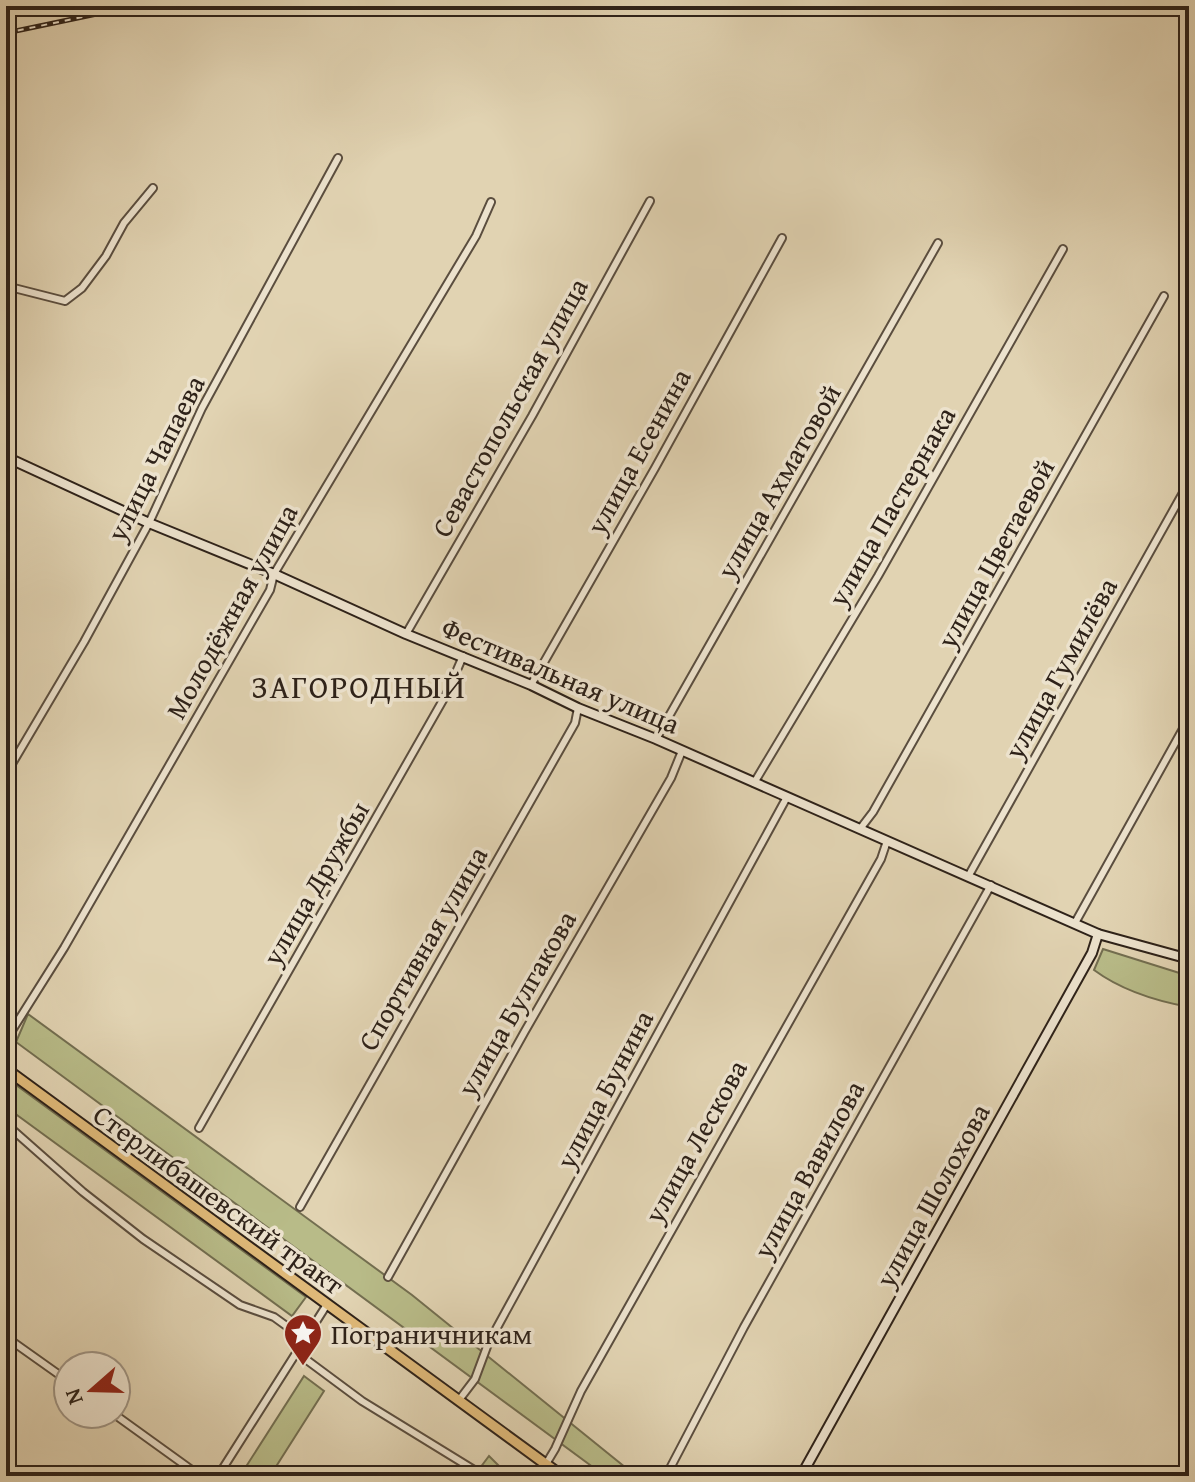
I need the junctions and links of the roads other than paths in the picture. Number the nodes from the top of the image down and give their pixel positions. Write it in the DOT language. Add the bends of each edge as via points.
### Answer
graph roads {
  1 [pos="338,158"];
  2 [pos="153,188"];
  3 [pos="650,201"];
  4 [pos="491,202"];
  5 [pos="782,238"];
  6 [pos="938,243"];
  7 [pos="1063,249"];
  8 [pos="6,286"];
  9 [pos="1164,296"];
  10 [pos="6,457"];
  11 [pos="1189,482"];
  12 [pos="149,523"];
  13 [pos="274,574"];
  14 [pos="406,634"];
  15 [pos="463,656"];
  16 [pos="531,685"];
  17 [pos="578,708"];
  18 [pos="1189,718"];
  19 [pos="656,739"];
  20 [pos="682,751"];
  21 [pos="6,774"];
  22 [pos="754,783"];
  23 [pos="787,797"];
  24 [pos="860,829"];
  25 [pos="887,841"];
  26 [pos="969,875"];
  27 [pos="991,885"];
  28 [pos="1075,923"];
  29 [pos="1098,934"];
  30 [pos="1189,946"];
  31 [pos="1186,958"];
  32 [pos="6,1040"];
  33 [pos="6,1069"];
  34 [pos="15,1076"];
  35 [pos="6,1091"];
  36 [pos="6,1124"];
  37 [pos="199,1128"];
  38 [pos="300,1207"];
  39 [pos="388,1277"];
  40 [pos="326,1306"];
  41 [pos="6,1337"];
  42 [pos="303,1338"];
  43 [pos="52,1370"];
  44 [pos="459,1400"];
  45 [pos="132,1427"];
  46 [pos="552,1472"];
  47 [pos="200,1476"];
  48 [pos="218,1476"];
  49 [pos="484,1476"];
  50 [pos="666,1476"];
  51 [pos="801,1476"];
  1 -- 12 [label="street, улица Чапаева" via="202,408"];
  2 -- 8 [label="street" via="82,288 65,301"];
  3 -- 14 [label="street, Севастопольская улица"];
  4 -- 13 [label="street, Молодёжная улица" via="476,236"];
  5 -- 16 [label="street, улица Есенина"];
  6 -- 19 [label="street, улица Ахматовой"];
  7 -- 22 [label="street, улица Пастернака"];
  9 -- 24 [label="street, улица Цветаевой"];
  10 -- 12 [label="street, Фестивальная улица"];
  11 -- 26 [label="street, улица Гумилёва"];
  12 -- 13 [label="street, Фестивальная улица"];
  12 -- 21 [label="street, улица Чапаева"];
  13 -- 14 [label="street, Фестивальная улица"];
  13 -- 32 [label="street, Молодёжная улица" via="254,618"];
  14 -- 15 [label="street, Фестивальная улица"];
  15 -- 16 [label="street, Фестивальная улица"];
  15 -- 37 [label="street, улица Дружбы"];
  16 -- 17 [label="street, Фестивальная улица"];
  17 -- 19 [label="street, Фестивальная улица"];
  17 -- 38 [label="street, Спортивная улица" via="575,723"];
  18 -- 28 [label="street"];
  19 -- 20 [label="street, Фестивальная улица"];
  20 -- 22 [label="street, Фестивальная улица"];
  20 -- 39 [label="street, улица Булгакова"];
  22 -- 23 [label="street, Фестивальная улица"];
  23 -- 24 [label="street, Фестивальная улица"];
  23 -- 44 [label="street, улица Бунина" via="488,1344 475,1379"];
  24 -- 25 [label="street, Фестивальная улица"];
  25 -- 26 [label="street, Фестивальная улица"];
  25 -- 46 [label="street, улица Лескова" via="581,1391 555,1449"];
  26 -- 27 [label="street, Фестивальная улица"];
  27 -- 28 [label="street, Фестивальная улица"];
  27 -- 50 [label="street, улица Вавилова"];
  28 -- 29 [label="street, Фестивальная улица"];
  29 -- 31 [label="street, Фестивальная улица"];
  29 -- 51 [label="street, улица Шолохова"];
  30 -- 31 [label="street"];
  33 -- 34 [label="main road, Стерлибашевский тракт"];
  34 -- 35 [label="street"];
  34 -- 40 [label="main road, Стерлибашевский тракт"];
  36 -- 42 [label="street" via="143,1239 240,1305 274,1317"];
  40 -- 42 [label="street"];
  40 -- 44 [label="main road, Стерлибашевский тракт"];
  41 -- 43 [label="street"];
  42 -- 48 [label="street"];
  42 -- 49 [label="street" via="300,1355 362,1401"];
  44 -- 46 [label="main road, Стерлибашевский тракт"];
  45 -- 47 [label="street"];
}
